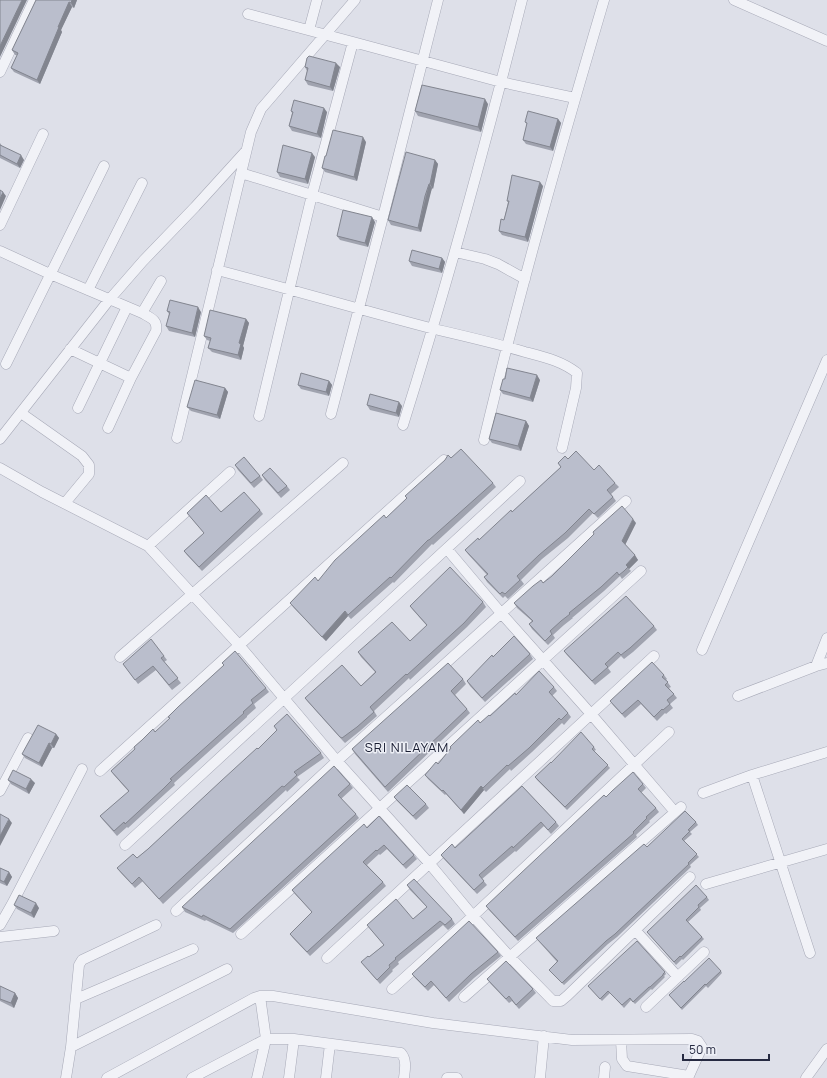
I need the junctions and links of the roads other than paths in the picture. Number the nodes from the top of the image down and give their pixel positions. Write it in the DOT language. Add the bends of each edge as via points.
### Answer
graph roads {
  1 [pos="34,0"];
  2 [pos="317,0"];
  3 [pos="355,0"];
  4 [pos="438,0"];
  5 [pos="522,0"];
  6 [pos="604,0"];
  7 [pos="734,0"];
  8 [pos="248,14"];
  9 [pos="309,30"];
  10 [pos="325,35"];
  11 [pos="826,38"];
  12 [pos="353,42"];
  13 [pos="423,61"];
  14 [pos="0,72"];
  15 [pos="501,82"];
  16 [pos="575,98"];
  17 [pos="43,134"];
  18 [pos="246,151"];
  19 [pos="104,166"];
  20 [pos="241,173"];
  21 [pos="142,183"];
  22 [pos="312,195"];
  23 [pos="383,218"];
  24 [pos="0,225"];
  25 [pos="0,251"];
  26 [pos="455,252"];
  27 [pos="217,270"];
  28 [pos="50,274"];
  29 [pos="525,279"];
  30 [pos="161,281"];
  31 [pos="290,289"];
  32 [pos="88,290"];
  33 [pos="109,300"];
  34 [pos="127,307"];
  35 [pos="359,309"];
  36 [pos="142,313"];
  37 [pos="434,328"];
  38 [pos="506,346"];
  39 [pos="70,349"];
  40 [pos="827,360"];
  41 [pos="100,363"];
  42 [pos="6,364"];
  43 [pos="131,378"];
  44 [pos="78,408"];
  45 [pos="21,412"];
  46 [pos="331,414"];
  47 [pos="259,416"];
  48 [pos="403,426"];
  49 [pos="108,428"];
  50 [pos="177,438"];
  51 [pos="0,439"];
  52 [pos="484,440"];
  53 [pos="562,448"];
  54 [pos="444,460"];
  55 [pos="343,463"];
  56 [pos="0,468"];
  57 [pos="230,472"];
  58 [pos="520,481"];
  59 [pos="626,500"];
  60 [pos="65,503"];
  61 [pos="148,546"];
  62 [pos="447,549"];
  63 [pos="641,570"];
  64 [pos="192,594"];
  65 [pos="501,613"];
  66 [pos="827,638"];
  67 [pos="239,645"];
  68 [pos="702,650"];
  69 [pos="654,656"];
  70 [pos="120,657"];
  71 [pos="543,660"];
  72 [pos="827,663"];
  73 [pos="816,666"];
  74 [pos="738,696"];
  75 [pos="283,699"];
  76 [pos="591,714"];
  77 [pos="669,732"];
  78 [pos="28,738"];
  79 [pos="827,752"];
  80 [pos="337,761"];
  81 [pos="633,764"];
  82 [pos="82,769"];
  83 [pos="100,771"];
  84 [pos="752,775"];
  85 [pos="0,791"];
  86 [pos="703,793"];
  87 [pos="380,808"];
  88 [pos="125,845"];
  89 [pos="827,849"];
  90 [pos="782,862"];
  91 [pos="429,863"];
  92 [pos="690,877"];
  93 [pos="706,884"];
  94 [pos="176,911"];
  95 [pos="473,916"];
  96 [pos="0,925"];
  97 [pos="156,925"];
  98 [pos="54,931"];
  99 [pos="636,931"];
  100 [pos="241,934"];
  101 [pos="0,937"];
  102 [pos="193,949"];
  103 [pos="704,952"];
  104 [pos="810,953"];
  105 [pos="510,957"];
  106 [pos="327,958"];
  107 [pos="227,969"];
  108 [pos="678,977"];
  109 [pos="392,989"];
  110 [pos="260,996"];
  111 [pos="464,997"];
  112 [pos="76,999"];
  113 [pos="646,1007"];
  114 [pos="544,1036"];
  115 [pos="266,1039"];
  116 [pos="294,1039"];
  117 [pos="621,1040"];
  118 [pos="330,1044"];
  119 [pos="71,1047"];
  120 [pos="827,1048"];
  121 [pos="605,1067"];
  122 [pos="196,1077"];
  123 [pos="689,1077"];
  124 [pos="66,1078"];
  125 [pos="107,1078"];
  126 [pos="257,1078"];
  127 [pos="289,1078"];
  128 [pos="326,1078"];
  129 [pos="404,1078"];
  130 [pos="447,1078"];
  131 [pos="457,1078"];
  132 [pos="540,1078"];
  133 [pos="604,1078"];
  134 [pos="806,1078"];
  1 -- 14 [label="street"];
  2 -- 9 [label="street"];
  3 -- 10 [label="street"];
  4 -- 13 [label="street"];
  5 -- 15 [label="street"];
  6 -- 16 [label="street"];
  7 -- 11 [label="street"];
  8 -- 9 [label="street"];
  9 -- 10 [label="street"];
  10 -- 12 [label="street"];
  10 -- 18 [label="street" via="261,109"];
  12 -- 13 [label="street"];
  12 -- 22 [label="street"];
  13 -- 15 [label="street"];
  13 -- 23 [label="street"];
  15 -- 16 [label="street"];
  15 -- 26 [label="street"];
  16 -- 29 [label="street"];
  17 -- 24 [label="street"];
  18 -- 20 [label="street"];
  18 -- 33 [label="street"];
  19 -- 28 [label="street"];
  20 -- 22 [label="street"];
  20 -- 27 [label="street"];
  21 -- 32 [label="street"];
  22 -- 23 [label="street"];
  22 -- 31 [label="street"];
  23 -- 35 [label="street"];
  25 -- 28 [label="street"];
  26 -- 29 [label="street" via="498,264"];
  26 -- 37 [label="street"];
  27 -- 31 [label="street"];
  27 -- 50 [label="street"];
  28 -- 32 [label="street"];
  28 -- 42 [label="street"];
  29 -- 38 [label="street"];
  30 -- 36 [label="street"];
  31 -- 35 [label="street"];
  31 -- 47 [label="street"];
  32 -- 33 [label="street"];
  33 -- 34 [label="street"];
  33 -- 39 [label="street"];
  34 -- 36 [label="street"];
  34 -- 41 [label="street"];
  35 -- 37 [label="street"];
  35 -- 46 [label="street"];
  36 -- 43 [label="street" via="152,318 157,325 156,331"];
  37 -- 38 [label="street"];
  37 -- 48 [label="street"];
  38 -- 52 [label="street"];
  38 -- 53 [label="street" via="558,361 577,373"];
  39 -- 41 [label="street"];
  39 -- 45 [label="street"];
  40 -- 68 [label="street"];
  41 -- 43 [label="street"];
  41 -- 44 [label="street"];
  43 -- 49 [label="street"];
  45 -- 51 [label="street"];
  45 -- 60 [label="street" via="82,456 89,466 89,474"];
  54 -- 67 [label="street"];
  55 -- 64 [label="street"];
  56 -- 60 [label="street"];
  57 -- 61 [label="street"];
  58 -- 62 [label="street"];
  59 -- 65 [label="street"];
  60 -- 61 [label="street"];
  61 -- 64 [label="street"];
  62 -- 65 [label="street"];
  62 -- 75 [label="street"];
  63 -- 71 [label="street"];
  64 -- 67 [label="street"];
  64 -- 70 [label="street"];
  65 -- 71 [label="street"];
  65 -- 80 [label="street"];
  66 -- 73 [label="street"];
  67 -- 75 [label="street"];
  67 -- 83 [label="street"];
  69 -- 76 [label="street"];
  71 -- 76 [label="street"];
  71 -- 87 [label="street"];
  72 -- 73 [label="street"];
  73 -- 74 [label="street"];
  75 -- 80 [label="street"];
  75 -- 88 [label="street"];
  76 -- 81 [label="street"];
  76 -- 91 [label="street"];
  77 -- 81 [label="street"];
  78 -- 85 [label="street"];
  79 -- 84 [label="street"];
  80 -- 87 [label="street"];
  80 -- 94 [label="street"];
  81 -- 95 [label="street"];
  81 -- 105 [label="street" via="678,809"];
  82 -- 96 [label="street"];
  84 -- 86 [label="street"];
  84 -- 90 [label="street"];
  87 -- 91 [label="street"];
  87 -- 100 [label="street"];
  89 -- 90 [label="street"];
  90 -- 93 [label="street"];
  90 -- 104 [label="street"];
  91 -- 95 [label="street"];
  91 -- 106 [label="street"];
  92 -- 99 [label="street"];
  95 -- 105 [label="street"];
  95 -- 109 [label="street"];
  97 -- 112 [label="street" via="82,960 79,965"];
  98 -- 101 [label="street"];
  99 -- 105 [label="street" via="561,1001 553,1001"];
  99 -- 108 [label="street"];
  102 -- 112 [label="street"];
  103 -- 108 [label="street"];
  105 -- 111 [label="street"];
  107 -- 119 [label="street"];
  108 -- 113 [label="street"];
  110 -- 114 [label="street" via="287,998 433,1023"];
  110 -- 115 [label="street"];
  110 -- 125 [label="street"];
  112 -- 119 [label="street"];
  114 -- 117 [label="street" via="572,1040"];
  114 -- 132 [label="street"];
  115 -- 116 [label="street"];
  115 -- 122 [label="street"];
  115 -- 126 [label="street"];
  116 -- 118 [label="street"];
  116 -- 127 [label="street"];
  117 -- 123 [label="street" via="622,1059 627,1066"];
  117 -- 123 [label="street" via="698,1041 702,1047"];
  118 -- 128 [label="street"];
  118 -- 129 [label="street" via="401,1053 405,1062"];
  119 -- 124 [label="street"];
  120 -- 134 [label="street"];
  121 -- 133 [label="street"];
  130 -- 131 [label="street"];
}
